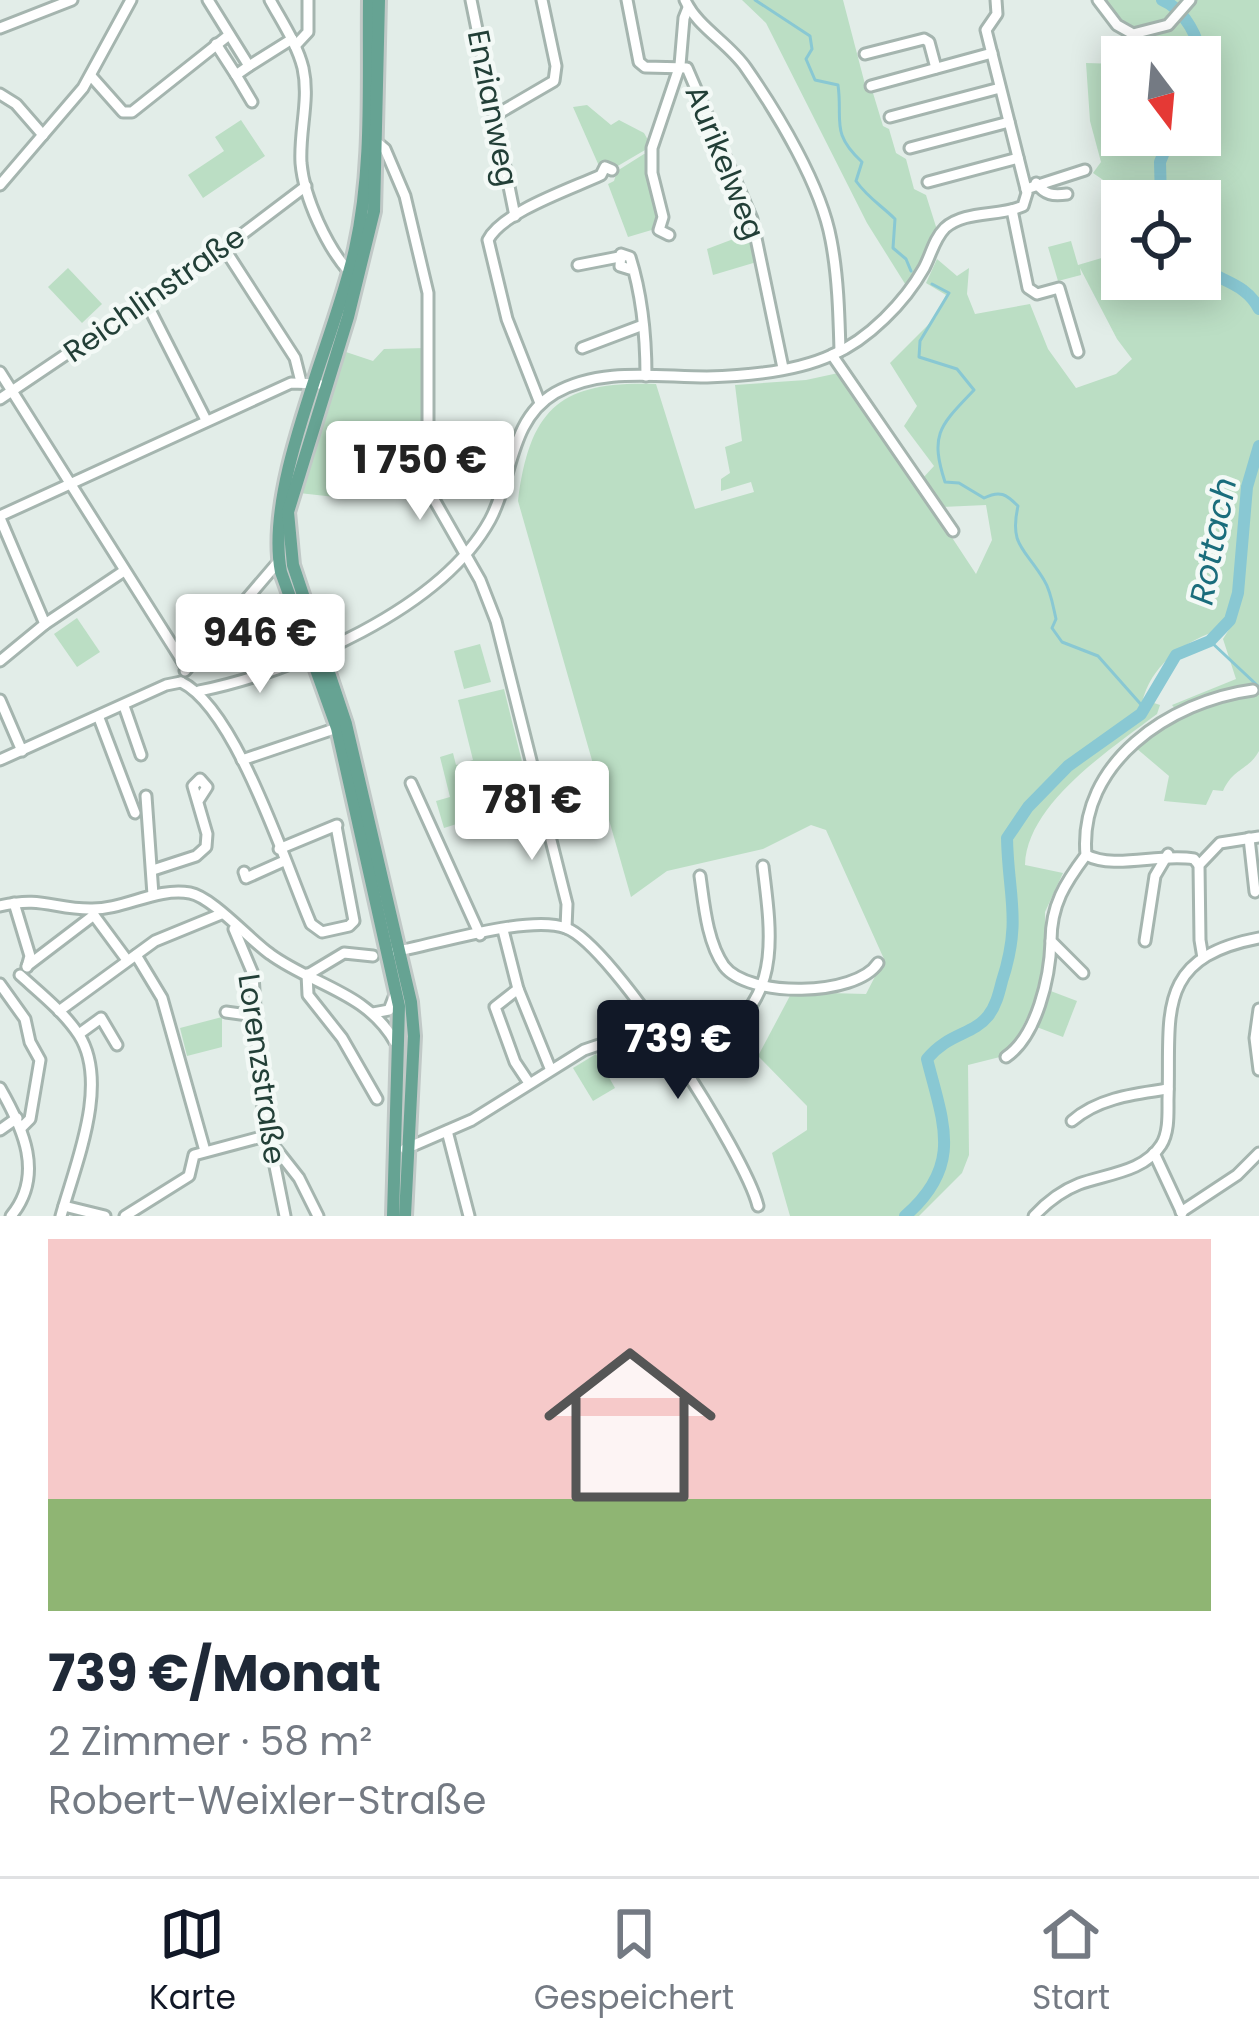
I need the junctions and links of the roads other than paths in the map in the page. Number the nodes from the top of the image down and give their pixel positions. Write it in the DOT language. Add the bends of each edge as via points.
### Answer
graph roads {
  1 [pos="72,0"];
  2 [pos="131,0"];
  3 [pos="208,0"];
  4 [pos="270,0"];
  5 [pos="308,0"];
  6 [pos="369,0"];
  7 [pos="379,0"];
  8 [pos="471,0"];
  9 [pos="542,0"];
  10 [pos="627,0"];
  11 [pos="996,0"];
  12 [pos="1098,0"];
  13 [pos="1188,3"];
  14 [pos="686,4"];
  15 [pos="698,20"];
  16 [pos="0,28"];
  17 [pos="229,35"];
  18 [pos="685,40"];
  19 [pos="293,42"];
  20 [pos="216,44"];
  21 [pos="992,53"];
  22 [pos="865,54"];
  23 [pos="680,65"];
  24 [pos="249,66"];
  25 [pos="936,68"];
  26 [pos="236,75"];
  27 [pos="91,76"];
  28 [pos="871,86"];
  29 [pos="1000,88"];
  30 [pos="0,94"];
  31 [pos="253,102"];
  32 [pos="494,116"];
  33 [pos="890,117"];
  34 [pos="1009,122"];
  35 [pos="43,135"];
  36 [pos="372,139"];
  37 [pos="910,148"];
  38 [pos="1018,158"];
  39 [pos="1085,170"];
  40 [pos="601,175"];
  41 [pos="928,182"];
  42 [pos="0,185"];
  43 [pos="306,186"];
  44 [pos="1030,188"];
  45 [pos="1067,194"];
  46 [pos="1012,211"];
  47 [pos="515,216"];
  48 [pos="663,217"];
  49 [pos="331,245"];
  50 [pos="224,248"];
  51 [pos="356,248"];
  52 [pos="578,265"];
  53 [pos="350,279"];
  54 [pos="146,302"];
  55 [pos="643,325"];
  56 [pos="840,331"];
  57 [pos="859,339"];
  58 [pos="582,348"];
  59 [pos="1078,352"];
  60 [pos="836,353"];
  61 [pos="783,368"];
  62 [pos="0,372"];
  63 [pos="646,376"];
  64 [pos="315,384"];
  65 [pos="12,391"];
  66 [pos="0,399"];
  67 [pos="540,403"];
  68 [pos="206,421"];
  69 [pos="73,484"];
  70 [pos="0,517"];
  71 [pos="953,531"];
  72 [pos="465,556"];
  73 [pos="279,561"];
  74 [pos="124,571"];
  75 [pos="45,624"];
  76 [pos="317,654"];
  77 [pos="0,661"];
  78 [pos="186,668"];
  79 [pos="182,682"];
  80 [pos="1253,689"];
  81 [pos="199,692"];
  82 [pos="0,700"];
  83 [pos="124,706"];
  84 [pos="99,718"];
  85 [pos="338,728"];
  86 [pos="22,751"];
  87 [pos="141,755"];
  88 [pos="3,759"];
  89 [pos="242,760"];
  90 [pos="411,783"];
  91 [pos="146,796"];
  92 [pos="198,802"];
  93 [pos="135,813"];
  94 [pos="1254,837"];
  95 [pos="1168,854"];
  96 [pos="282,855"];
  97 [pos="1086,855"];
  98 [pos="1199,865"];
  99 [pos="763,866"];
  100 [pos="153,870"];
  101 [pos="244,872"];
  102 [pos="700,876"];
  103 [pos="1255,892"];
  104 [pos="153,895"];
  105 [pos="14,903"];
  106 [pos="0,906"];
  107 [pos="92,912"];
  108 [pos="221,914"];
  109 [pos="231,924"];
  110 [pos="566,928"];
  111 [pos="334,930"];
  112 [pos="503,930"];
  113 [pos="480,935"];
  114 [pos="1259,938"];
  115 [pos="1145,940"];
  116 [pos="1051,941"];
  117 [pos="394,952"];
  118 [pos="344,953"];
  119 [pos="373,956"];
  120 [pos="132,957"];
  121 [pos="1203,958"];
  122 [pos="878,963"];
  123 [pos="24,971"];
  124 [pos="1083,973"];
  125 [pos="308,974"];
  126 [pos="0,983"];
  127 [pos="764,984"];
  128 [pos="518,989"];
  129 [pos="396,992"];
  130 [pos="1259,1010"];
  131 [pos="58,1011"];
  132 [pos="226,1012"];
  133 [pos="370,1013"];
  134 [pos="255,1016"];
  135 [pos="655,1026"];
  136 [pos="79,1034"];
  137 [pos="663,1038"];
  138 [pos="699,1042"];
  139 [pos="117,1045"];
  140 [pos="400,1054"];
  141 [pos="1006,1057"];
  142 [pos="683,1067"];
  143 [pos="550,1068"];
  144 [pos="1259,1070"];
  145 [pos="529,1083"];
  146 [pos="0,1088"];
  147 [pos="1168,1089"];
  148 [pos="377,1099"];
  149 [pos="1072,1121"];
  150 [pos="20,1123"];
  151 [pos="0,1130"];
  152 [pos="447,1132"];
  153 [pos="270,1140"];
  154 [pos="400,1149"];
  155 [pos="205,1151"];
  156 [pos="1154,1153"];
  157 [pos="1259,1153"];
  158 [pos="758,1206"];
  159 [pos="63,1211"];
  160 [pos="1182,1214"];
  161 [pos="11,1216"];
  162 [pos="105,1216"];
  163 [pos="125,1216"];
  164 [pos="285,1216"];
  165 [pos="318,1216"];
  166 [pos="393,1216"];
  167 [pos="405,1216"];
  168 [pos="469,1216"];
  169 [pos="1034,1216"];
  1 -- 16 [label="street"];
  2 -- 27 [label="street"];
  3 -- 17 [label="street"];
  4 -- 19 [label="street"];
  5 -- 19 [label="street" via="308,32"];
  6 -- 36 [label="main road"];
  7 -- 36 [label="main road"];
  8 -- 32 [label="street, Enzianweg"];
  9 -- 32 [label="street" via="557,74"];
  10 -- 23 [label="street, Aurikelweg" via="641,65"];
  11 -- 21 [label="street" via="998,14 986,29"];
  12 -- 13 [label="street" via="1132,34 1168,25"];
  14 -- 15 [label="street"];
  14 -- 18 [label="street"];
  15 -- 18 [label="street"];
  15 -- 56 [label="street" via="746,68 812,185 831,241"];
  17 -- 20 [label="street"];
  17 -- 24 [label="street"];
  18 -- 23 [label="street"];
  19 -- 24 [label="street"];
  19 -- 43 [label="street" via="306,95"];
  20 -- 26 [label="street"];
  20 -- 27 [label="street" via="132,112"];
  21 -- 25 [label="street"];
  21 -- 29 [label="street"];
  22 -- 25 [label="street" via="924,39"];
  23 -- 48 [label="street" via="652,148"];
  23 -- 61 [label="street, Aurikelweg" via="752,219"];
  24 -- 26 [label="street"];
  25 -- 28 [label="street"];
  26 -- 31 [label="street"];
  27 -- 35 [label="street"];
  29 -- 33 [label="street"];
  29 -- 34 [label="street"];
  30 -- 35 [label="street"];
  32 -- 47 [label="street, Enzianweg"];
  34 -- 37 [label="street"];
  34 -- 38 [label="street"];
  35 -- 42 [label="street"];
  36 -- 51 [label="main road"];
  36 -- 53 [label="main road" via="374,211"];
  36 -- 72 [label="street" via="406,196 428,293 428,489"];
  38 -- 41 [label="street"];
  38 -- 44 [label="street"];
  39 -- 44 [label="street"];
  40 -- 47 [label="street"];
  43 -- 49 [label="street"];
  43 -- 50 [label="street, Reichlinstraße"];
  44 -- 45 [label="street"];
  44 -- 46 [label="street"];
  46 -- 57 [label="street" via="949,225 909,292"];
  46 -- 59 [label="street" via="1030,292 1059,288"];
  47 -- 67 [label="street" via="496,227 488,246"];
  49 -- 51 [label="street"];
  49 -- 53 [label="street"];
  50 -- 54 [label="street, Reichlinstraße"];
  50 -- 64 [label="street"];
  51 -- 53 [label="main road"];
  52 -- 55 [label="street" via="629,257"];
  53 -- 64 [label="main road"];
  54 -- 65 [label="street, Reichlinstraße"];
  54 -- 68 [label="street"];
  55 -- 58 [label="street"];
  55 -- 63 [label="street"];
  56 -- 57 [label="street"];
  56 -- 60 [label="street"];
  57 -- 60 [label="street"];
  60 -- 61 [label="street"];
  60 -- 71 [label="street"];
  61 -- 63 [label="street" via="749,376"];
  62 -- 65 [label="street"];
  63 -- 67 [label="street" via="585,380"];
  64 -- 68 [label="street"];
  64 -- 73 [label="main road" via="279,513"];
  64 -- 76 [label="main road" via="288,512"];
  65 -- 66 [label="street, Reichlinstraße"];
  65 -- 69 [label="street"];
  67 -- 72 [label="street" via="491,518"];
  68 -- 69 [label="street"];
  69 -- 70 [label="street"];
  69 -- 74 [label="street"];
  70 -- 75 [label="street"];
  72 -- 76 [label="street" via="392,613"];
  72 -- 110 [label="street" via="506,652 567,904"];
  73 -- 76 [label="main road"];
  73 -- 78 [label="street"];
  74 -- 75 [label="street"];
  74 -- 78 [label="street"];
  75 -- 77 [label="street"];
  76 -- 81 [label="street"];
  76 -- 85 [label="main road"];
  76 -- 117 [label="main road" via="351,745"];
  78 -- 79 [label="street"];
  79 -- 81 [label="street"];
  79 -- 83 [label="street"];
  80 -- 97 [label="street" via="1146,730 1095,793"];
  81 -- 89 [label="street"];
  82 -- 86 [label="street"];
  83 -- 84 [label="street"];
  83 -- 87 [label="street"];
  84 -- 86 [label="street"];
  84 -- 93 [label="street"];
  85 -- 89 [label="street"];
  85 -- 117 [label="main road"];
  86 -- 88 [label="street"];
  89 -- 96 [label="street"];
  90 -- 113 [label="street"];
  91 -- 100 [label="street"];
  92 -- 100 [label="street" via="206,847"];
  94 -- 98 [label="street" via="1220,843"];
  94 -- 103 [label="street"];
  95 -- 97 [label="street" via="1116,862"];
  95 -- 98 [label="street"];
  95 -- 115 [label="street" via="1155,876"];
  96 -- 101 [label="street" via="246,878"];
  96 -- 111 [label="street" via="311,924"];
  96 -- 111 [label="street" via="337,825 354,914 349,926"];
  97 -- 116 [label="street" via="1065,880"];
  98 -- 121 [label="street"];
  99 -- 127 [label="street" via="770,930"];
  100 -- 104 [label="street"];
  102 -- 127 [label="street" via="723,964"];
  104 -- 107 [label="street"];
  104 -- 108 [label="street" via="196,895"];
  105 -- 106 [label="street"];
  105 -- 107 [label="street"];
  105 -- 123 [label="street" via="29,956"];
  107 -- 120 [label="street"];
  107 -- 123 [label="street"];
  108 -- 109 [label="street"];
  108 -- 120 [label="street"];
  109 -- 125 [label="street"];
  109 -- 134 [label="street, Lorenzstraße" via="253,974"];
  110 -- 112 [label="street"];
  110 -- 135 [label="street"];
  111 -- 118 [label="street"];
  112 -- 113 [label="street"];
  112 -- 128 [label="street"];
  113 -- 117 [label="street"];
  114 -- 121 [label="street"];
  116 -- 124 [label="street"];
  116 -- 141 [label="street" via="1033,1017"];
  117 -- 129 [label="main road"];
  117 -- 154 [label="main road" via="414,1036"];
  118 -- 119 [label="street"];
  118 -- 125 [label="street"];
  120 -- 131 [label="street"];
  120 -- 155 [label="street" via="167,1012"];
  121 -- 147 [label="street" via="1170,1004"];
  122 -- 127 [label="street" via="861,980 837,987"];
  123 -- 126 [label="street"];
  123 -- 131 [label="street"];
  125 -- 133 [label="street"];
  125 -- 148 [label="street" via="308,995"];
  126 -- 150 [label="street" via="25,1019 40,1065 30,1119"];
  127 -- 138 [label="street" via="742,1017"];
  128 -- 143 [label="street"];
  128 -- 145 [label="street" via="495,1007"];
  129 -- 133 [label="street" via="389,1010"];
  129 -- 140 [label="main road"];
  130 -- 144 [label="street"];
  131 -- 136 [label="street"];
  132 -- 134 [label="street"];
  133 -- 140 [label="street"];
  134 -- 153 [label="street, Lorenzstraße"];
  135 -- 137 [label="street"];
  135 -- 143 [label="street"];
  136 -- 139 [label="street" via="100,1018"];
  136 -- 159 [label="street" via="93,1099"];
  137 -- 138 [label="street"];
  137 -- 142 [label="street"];
  138 -- 142 [label="street"];
  140 -- 154 [label="main road"];
  142 -- 158 [label="street"];
  143 -- 145 [label="street"];
  145 -- 152 [label="street"];
  146 -- 150 [label="street"];
  147 -- 149 [label="street" via="1118,1098"];
  147 -- 156 [label="street" via="1165,1136"];
  150 -- 151 [label="street"];
  150 -- 161 [label="street" via="28,1174"];
  152 -- 154 [label="street"];
  152 -- 168 [label="street"];
  153 -- 155 [label="street"];
  153 -- 164 [label="street, Lorenzstraße"];
  153 -- 165 [label="street"];
  154 -- 166 [label="main road"];
  154 -- 167 [label="main road"];
  155 -- 163 [label="street" via="191,1158 189,1176"];
  156 -- 160 [label="street"];
  156 -- 169 [label="street" via="1059,1193"];
  157 -- 160 [label="street"];
  159 -- 162 [label="street"];
}
